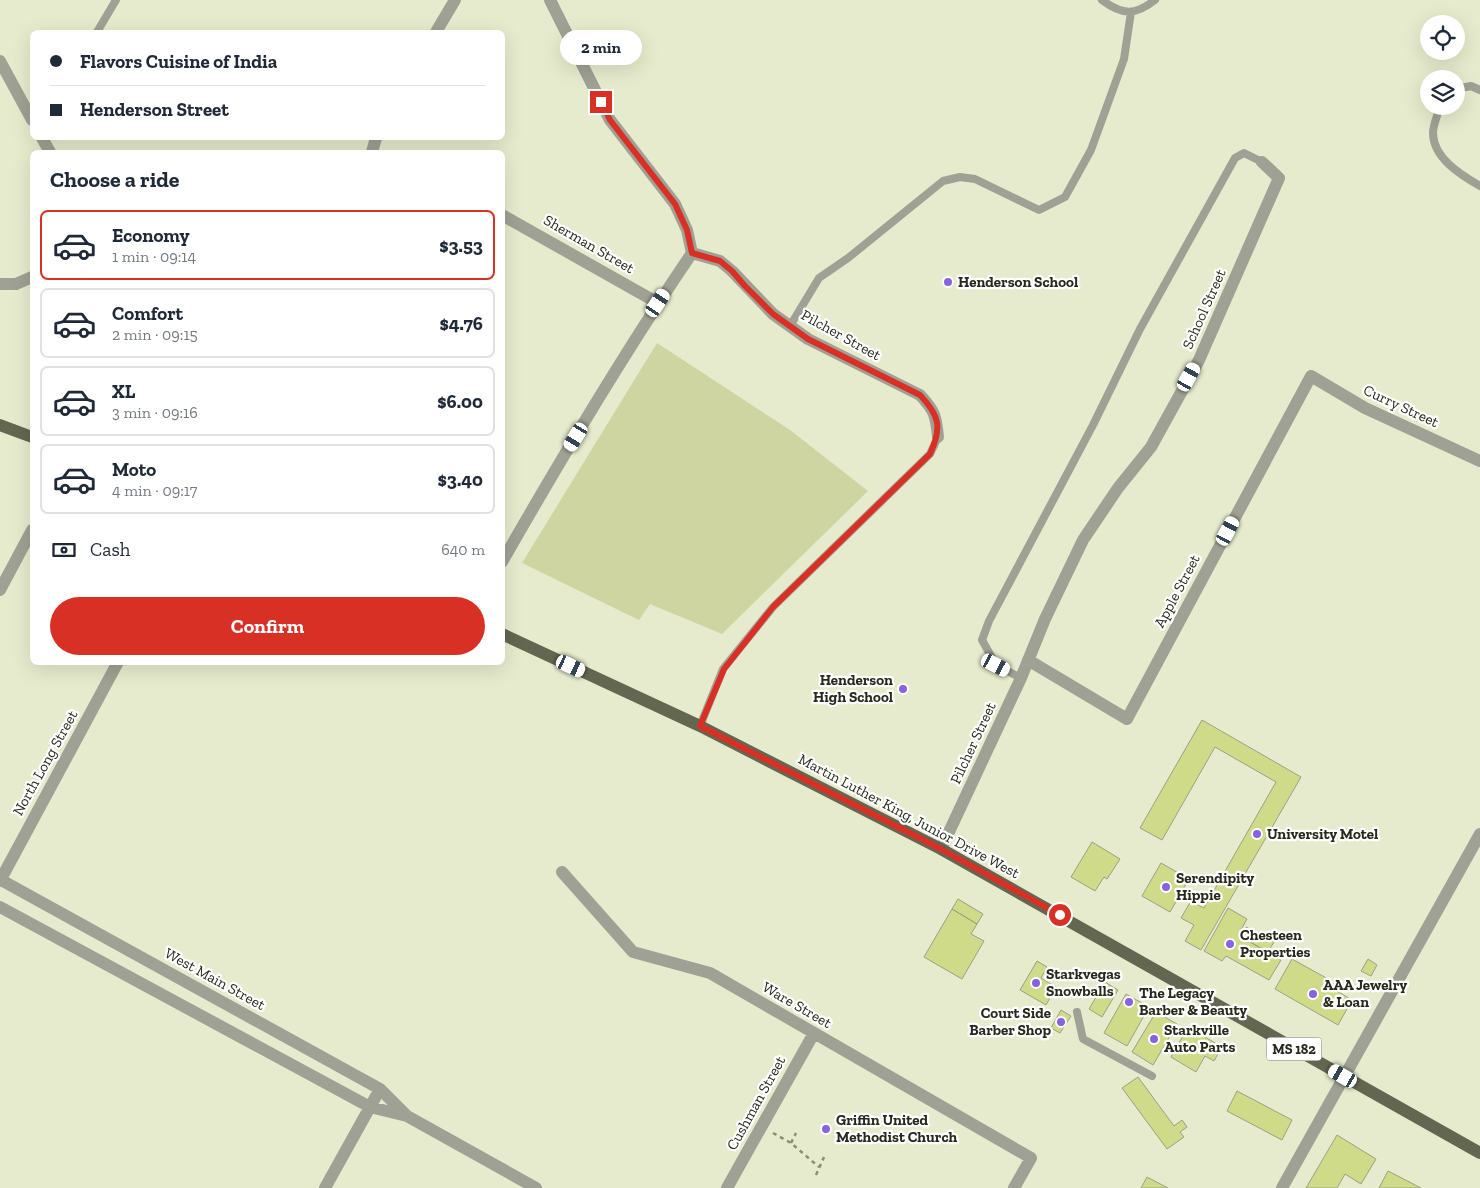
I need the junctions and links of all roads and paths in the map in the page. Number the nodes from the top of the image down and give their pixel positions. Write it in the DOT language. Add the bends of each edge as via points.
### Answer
graph roads {
  1 [pos="116,0"];
  2 [pos="455,0"];
  3 [pos="550,0"];
  4 [pos="1102,0"];
  5 [pos="1155,0"];
  6 [pos="1131,12"];
  7 [pos="98,30"];
  8 [pos="437,30"];
  9 [pos="0,61"];
  10 [pos="1465,87"];
  11 [pos="1480,90"];
  12 [pos="1438,115"];
  13 [pos="30,116"];
  14 [pos="1262,162"];
  15 [pos="1480,186"];
  16 [pos="505,216"];
  17 [pos="692,253"];
  18 [pos="30,278"];
  19 [pos="0,284"];
  20 [pos="658,303"];
  21 [pos="790,326"];
  22 [pos="1311,376"];
  23 [pos="0,425"];
  24 [pos="30,436"];
  25 [pos="938,437"];
  26 [pos="1480,461"];
  27 [pos="30,534"];
  28 [pos="1083,540"];
  29 [pos="505,557"];
  30 [pos="0,590"];
  31 [pos="505,635"];
  32 [pos="1028,660"];
  33 [pos="116,665"];
  34 [pos="1021,678"];
  35 [pos="700,726"];
  36 [pos="1480,834"];
  37 [pos="941,849"];
  38 [pos="562,872"];
  39 [pos="2,874"];
  40 [pos="0,906"];
  41 [pos="1076,1012"];
  42 [pos="814,1033"];
  43 [pos="1152,1076"];
  44 [pos="1343,1076"];
  45 [pos="380,1088"];
  46 [pos="370,1107"];
  47 [pos="407,1116"];
  48 [pos="762,1126"];
  49 [pos="796,1133"];
  50 [pos="791,1143"];
  51 [pos="1480,1153"];
  52 [pos="824,1157"];
  53 [pos="819,1167"];
  54 [pos="816,1176"];
  55 [pos="325,1188"];
  56 [pos="536,1188"];
  57 [pos="727,1188"];
  58 [pos="1014,1188"];
  59 [pos="1282,1188"];
  1 -- 7 [label="lane"];
  2 -- 8 [label="street"];
  3 -- 17 [label="street" via="610,120 675,204 687,230"];
  4 -- 6 [label="lane" via="1114,9"];
  5 -- 6 [label="lane" via="1144,9"];
  6 -- 21 [label="lane" via="1124,58 1091,150 1066,197 1039,210 975,179 960,177 944,182 819,278"];
  9 -- 13 [label="street"];
  10 -- 11 [label="lane"];
  12 -- 15 [label="lane" via="1433,133 1438,151 1458,174"];
  14 -- 28 [label="street, School Street" via="1279,178 1199,360 1151,447"];
  14 -- 34 [label="lane" via="1244,153 1235,158 1140,329 989,621 982,640 996,665"];
  16 -- 20 [label="street, Sherman Street"];
  17 -- 20 [label="street"];
  17 -- 21 [label="street, Pilcher Street" via="720,261 773,314"];
  18 -- 19 [label="street" via="16,284"];
  20 -- 29 [label="street"];
  21 -- 25 [label="street, Pilcher Street" via="808,339 920,395 932,408"];
  22 -- 26 [label="street, Curry Street" via="1365,408"];
  22 -- 32 [label="street, Apple Street" via="1127,719"];
  23 -- 24 [label="main road"];
  25 -- 35 [label="lane" via="930,454 773,607 724,669"];
  27 -- 30 [label="street"];
  28 -- 32 [label="street, Pilcher Street"];
  31 -- 35 [label="main road, Martin Luther King, Junior Drive West / MS 182"];
  32 -- 34 [label="street, Pilcher Street"];
  33 -- 39 [label="street, North Long Street"];
  34 -- 37 [label="street, Pilcher Street"];
  35 -- 37 [label="main road, Martin Luther King, Junior Drive West / MS 182"];
  36 -- 44 [label="street"];
  37 -- 44 [label="main road, Martin Luther King, Junior Drive West / MS 182"];
  38 -- 42 [label="street, Ware Street" via="632,952 710,973"];
  39 -- 45 [label="street, West Main Street"];
  40 -- 46 [label="street, West Main Street"];
  41 -- 43 [label="lane" via="1083,1039"];
  42 -- 48 [label="street, Cushman Street"];
  42 -- 58 [label="street, Ware Street" via="1031,1158"];
  44 -- 51 [label="main road, MS 182"];
  44 -- 59 [label="street"];
  45 -- 46 [label="street"];
  45 -- 47 [label="street, West Main Street"];
  46 -- 47 [label="street, West Main Street"];
  46 -- 55 [label="street"];
  47 -- 56 [label="street, West Main Street"];
  48 -- 50 [label="path"];
  48 -- 57 [label="street, Cushman Street"];
  49 -- 50 [label="path"];
  50 -- 53 [label="path"];
  52 -- 53 [label="path"];
  53 -- 54 [label="path"];
}
